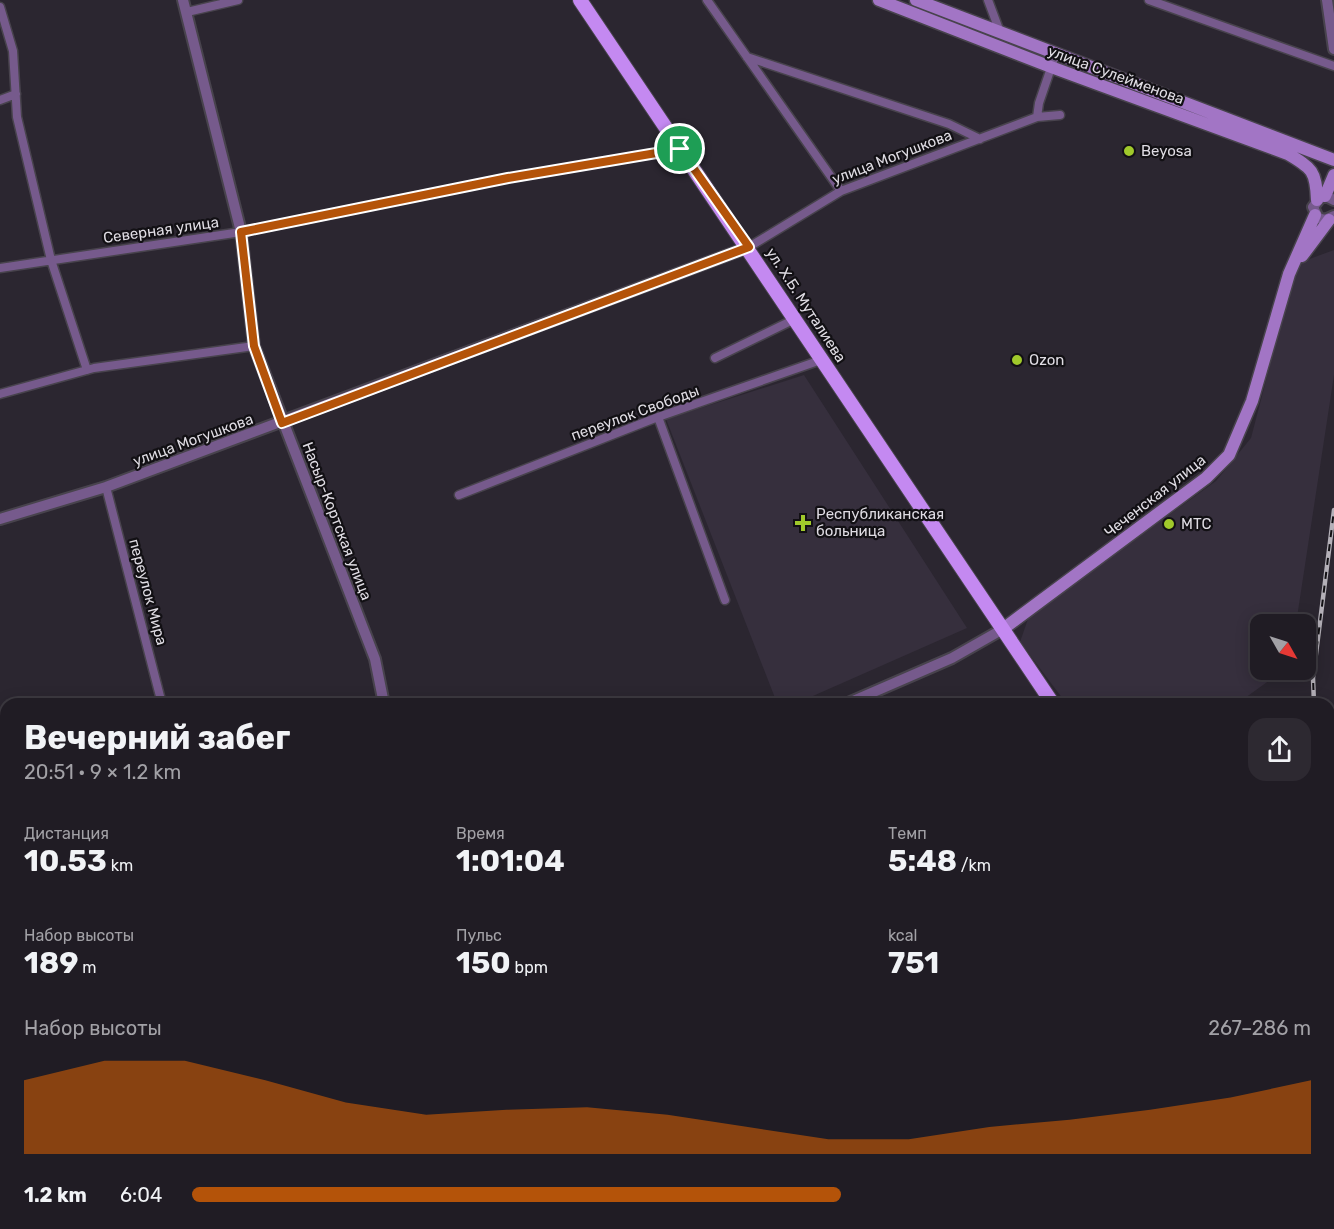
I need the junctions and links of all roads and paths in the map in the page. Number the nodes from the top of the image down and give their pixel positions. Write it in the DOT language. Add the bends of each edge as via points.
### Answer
graph roads {
  1 [pos="183,0"];
  2 [pos="238,0"];
  3 [pos="580,0"];
  4 [pos="707,0"];
  5 [pos="879,0"];
  6 [pos="915,0"];
  7 [pos="988,0"];
  8 [pos="1149,0"];
  9 [pos="1327,0"];
  10 [pos="0,7"];
  11 [pos="187,12"];
  12 [pos="1000,32"];
  13 [pos="1334,49"];
  14 [pos="1057,53"];
  15 [pos="747,57"];
  16 [pos="1334,66"];
  17 [pos="1051,67"];
  18 [pos="16,94"];
  19 [pos="0,100"];
  20 [pos="1060,115"];
  21 [pos="1037,117"];
  22 [pos="980,139"];
  23 [pos="680,149"];
  24 [pos="1334,159"];
  25 [pos="1334,175"];
  26 [pos="841,191"];
  27 [pos="1325,199"];
  28 [pos="1315,215"];
  29 [pos="1332,218"];
  30 [pos="241,232"];
  31 [pos="749,247"];
  32 [pos="51,260"];
  33 [pos="0,268"];
  34 [pos="1289,274"];
  35 [pos="794,320"];
  36 [pos="254,346"];
  37 [pos="715,358"];
  38 [pos="821,360"];
  39 [pos="87,370"];
  40 [pos="0,394"];
  41 [pos="658,417"];
  42 [pos="282,423"];
  43 [pos="106,487"];
  44 [pos="459,495"];
  45 [pos="0,519"];
  46 [pos="725,600"];
  47 [pos="1003,629"];
  48 [pos="160,698"];
  49 [pos="383,698"];
  50 [pos="868,698"];
  51 [pos="1049,698"];
  1 -- 11 [label="street, Насыр-Кортская улица"];
  2 -- 11 [label="street"];
  3 -- 23 [label="main road, ул. Х.Б. Муталиева"];
  4 -- 15 [label="street"];
  5 -- 17 [label="main road, улица Сулейменова"];
  6 -- 12 [label="main road, улица Сулейменова"];
  7 -- 12 [label="street"];
  8 -- 16 [label="street"];
  9 -- 13 [label="street"];
  10 -- 18 [label="street" via="14,51"];
  11 -- 30 [label="street, Насыр-Кортская улица"];
  12 -- 14 [label="main road, улица Сулейменова"];
  14 -- 17 [label="street"];
  14 -- 24 [label="main road, улица Сулейменова"];
  15 -- 22 [label="street" via="949,124"];
  15 -- 26 [label="street"];
  17 -- 21 [label="street"];
  17 -- 27 [label="main road, улица Сулейменова" via="1288,154 1306,164 1316,176"];
  18 -- 19 [label="street"];
  18 -- 32 [label="street" via="17,117"];
  20 -- 21 [label="street, улица Могушкова"];
  21 -- 22 [label="street, улица Могушкова"];
  22 -- 26 [label="street, улица Могушкова"];
  23 -- 30 [label="street, Северная улица" via="508,178"];
  23 -- 31 [label="main road, ул. Х.Б. Муталиева"];
  25 -- 27 [label="main road"];
  26 -- 31 [label="street, улица Могушкова"];
  27 -- 28 [label="street" via="1313,207"];
  28 -- 29 [label="street" via="1322,220"];
  28 -- 34 [label="main road"];
  29 -- 34 [label="main road"];
  30 -- 32 [label="street, Северная улица"];
  30 -- 36 [label="street, Насыр-Кортская улица"];
  31 -- 35 [label="main road, ул. Х.Б. Муталиева"];
  31 -- 42 [label="street, улица Могушкова"];
  32 -- 33 [label="street, Северная улица"];
  32 -- 39 [label="street"];
  34 -- 47 [label="main road, Чеченская улица" via="1252,400 1228,455 1206,478"];
  35 -- 37 [label="street"];
  35 -- 38 [label="main road, ул. Х.Б. Муталиева"];
  36 -- 39 [label="street"];
  36 -- 42 [label="street, Насыр-Кортская улица"];
  38 -- 41 [label="street, переулок Свободы"];
  38 -- 47 [label="main road, ул. Х.Б. Муталиева"];
  39 -- 40 [label="street"];
  41 -- 44 [label="street, переулок Свободы"];
  41 -- 46 [label="street"];
  42 -- 43 [label="street, улица Могушкова"];
  42 -- 49 [label="street, Насыр-Кортская улица" via="375,659"];
  43 -- 45 [label="street, улица Могушкова"];
  43 -- 48 [label="street, переулок Мира"];
  47 -- 50 [label="street"];
  47 -- 51 [label="main road, ул. Х.Б. Муталиева"];
}
